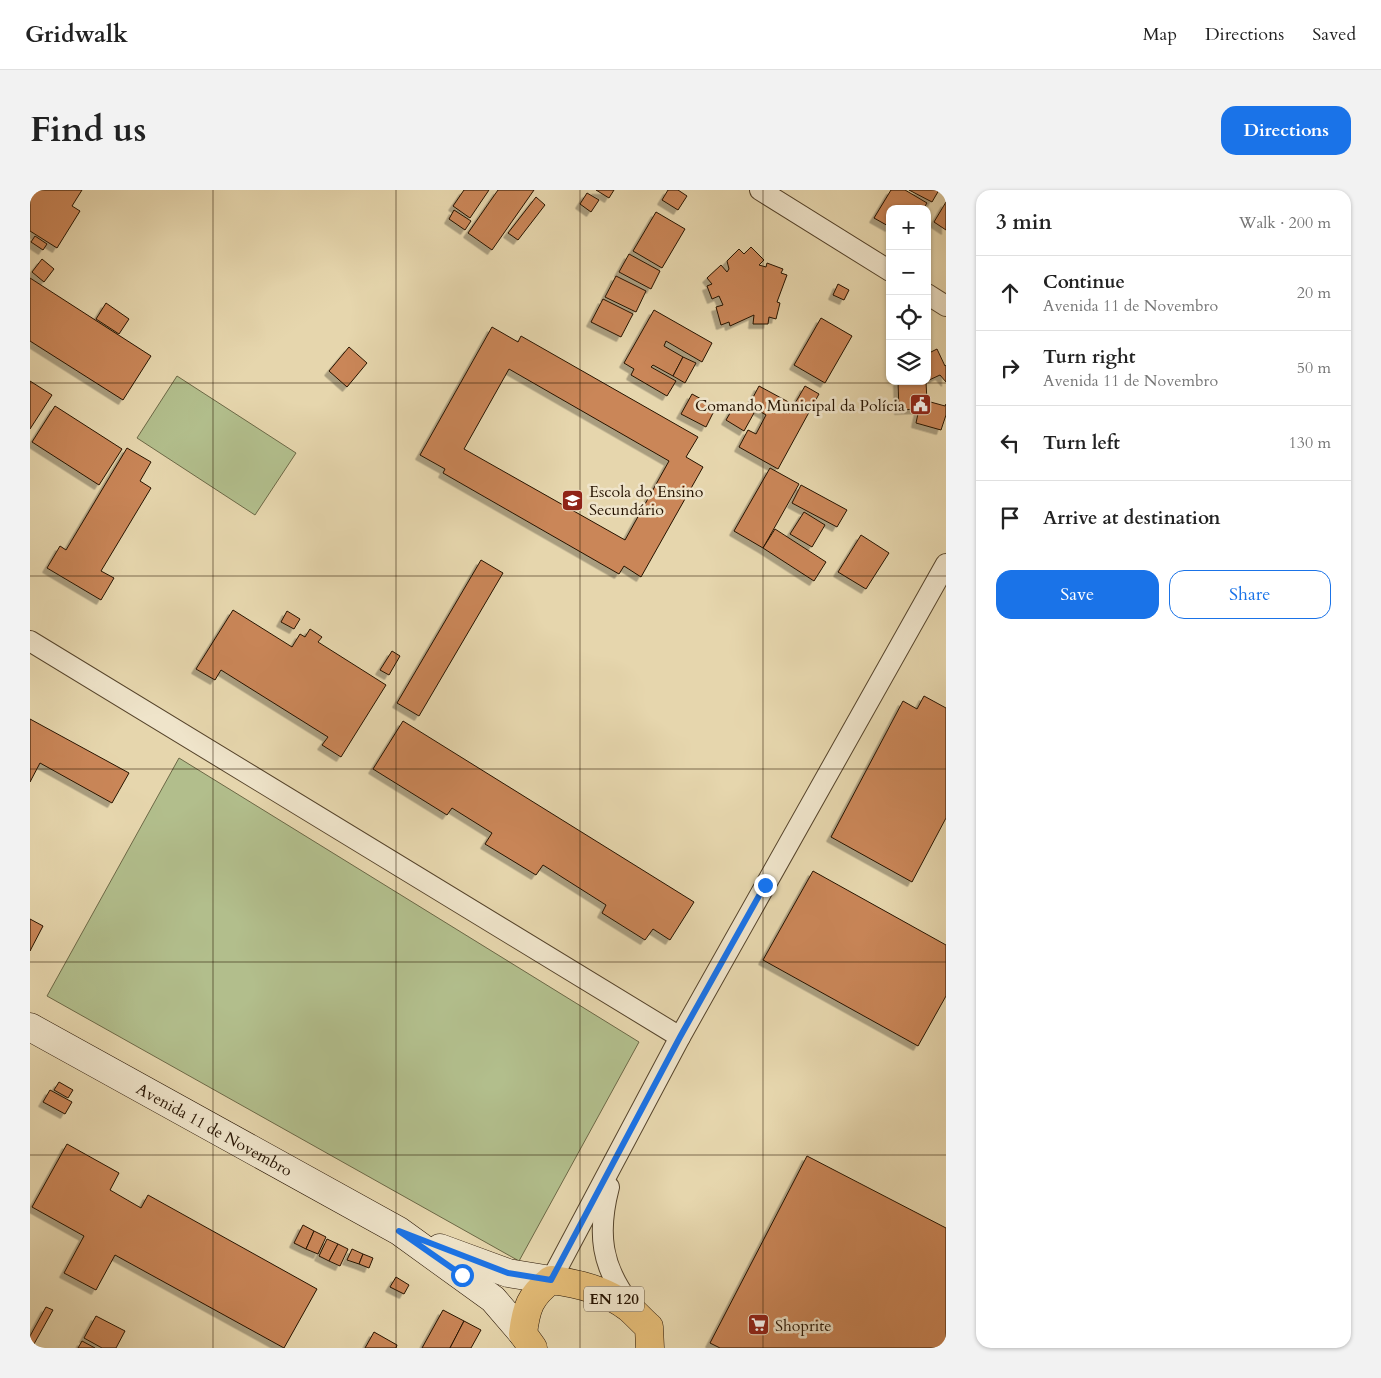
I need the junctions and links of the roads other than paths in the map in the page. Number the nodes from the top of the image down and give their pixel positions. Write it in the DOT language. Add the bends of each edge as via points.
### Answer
graph roads {
  1 [pos="760,190"];
  2 [pos="886,269"];
  3 [pos="929,295"];
  4 [pos="946,306"];
  5 [pos="946,564"];
  6 [pos="30,641"];
  7 [pos="30,1027"];
  8 [pos="680,1037"];
  9 [pos="618,1157"];
  10 [pos="399,1231"];
  11 [pos="551,1280"];
  12 [pos="649,1338"];
  13 [pos="526,1343"];
  14 [pos="666,1348"];
  1 -- 2 [label="street"];
  3 -- 4 [label="street"];
  5 -- 8 [label="street"];
  6 -- 8 [label="street"];
  7 -- 10 [label="main road, Avenida 11 de Novembro"];
  8 -- 9 [label="street"];
  9 -- 11 [label="street"];
  9 -- 12 [label="street" via="604,1205 604,1254 611,1275"];
  10 -- 11 [label="main road, Avenida 11 de Novembro" via="508,1273"];
  10 -- 13 [label="main road, Avenida 11 de Novembro" via="493,1299"];
  11 -- 12 [label="main road, EN 120" via="574,1282 602,1292 628,1307"];
  11 -- 13 [label="main road" via="531,1301 525,1315"];
  12 -- 14 [label="main road"];
}
